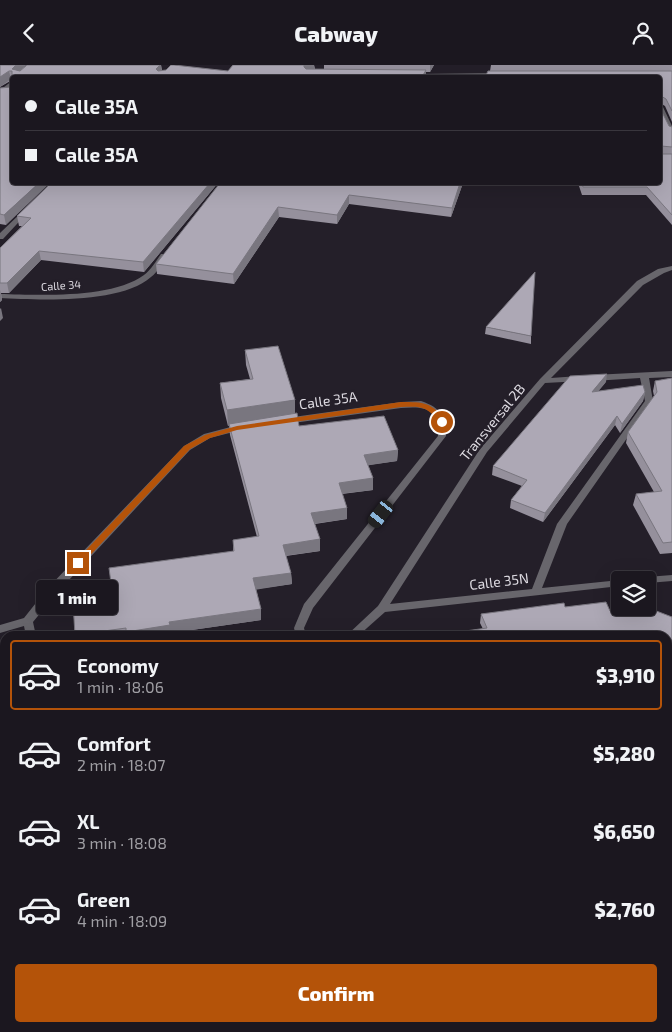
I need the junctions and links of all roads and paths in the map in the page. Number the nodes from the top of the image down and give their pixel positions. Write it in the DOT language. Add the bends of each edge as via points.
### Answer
graph roads {
  1 [pos="510,74"];
  2 [pos="486,75"];
  3 [pos="662,111"];
  4 [pos="672,133"];
  5 [pos="35,203"];
  6 [pos="4,229"];
  7 [pos="0,237"];
  8 [pos="170,248"];
  9 [pos="672,269"];
  10 [pos="0,295"];
  11 [pos="672,374"];
  12 [pos="644,375"];
  13 [pos="542,381"];
  14 [pos="275,423"];
  15 [pos="256,425"];
  16 [pos="672,577"];
  17 [pos="656,579"];
  18 [pos="611,584"];
  19 [pos="536,591"];
  20 [pos="382,609"];
  21 [pos="28,621"];
  22 [pos="0,629"];
  23 [pos="30,631"];
  24 [pos="300,631"];
  25 [pos="357,631"];
  1 -- 2 [label="street"];
  3 -- 4 [label="street"];
  5 -- 6 [label="street"];
  6 -- 7 [label="street"];
  8 -- 10 [label="street, Calle 34" via="147,277 122,288 94,294 39,298"];
  9 -- 13 [label="street, Transversal 2B" via="661,271 640,283"];
  11 -- 12 [label="street"];
  12 -- 13 [label="street"];
  12 -- 19 [label="street" via="650,401 562,524"];
  13 -- 20 [label="street, Transversal 2B" via="483,451"];
  14 -- 24 [label="street, Calle 35A" via="415,404 435,411 442,422 442,436 308,607"];
  15 -- 21 [label="street" via="207,436 187,448 51,592"];
  16 -- 17 [label="street"];
  18 -- 19 [label="street, Calle 35N"];
  19 -- 20 [label="street, Calle 35N"];
  20 -- 25 [label="street, Transversal 2B"];
  21 -- 22 [label="street"];
  21 -- 23 [label="street"];
}
